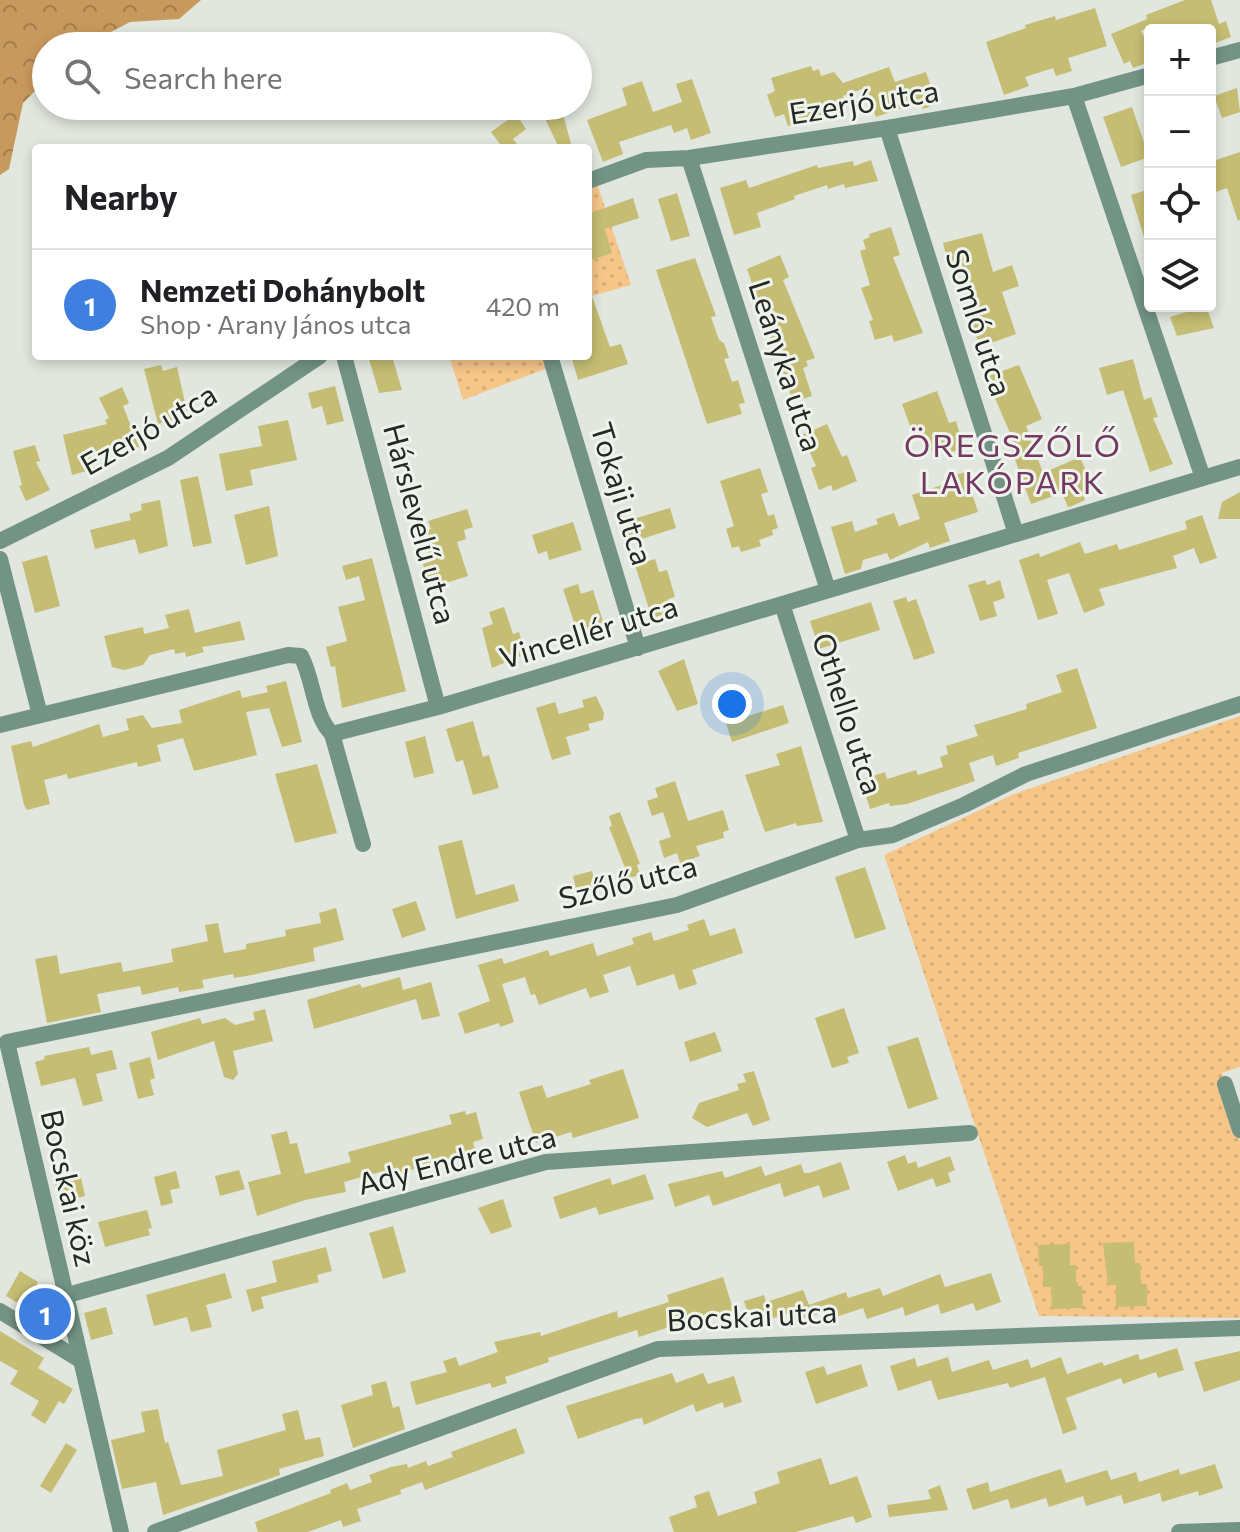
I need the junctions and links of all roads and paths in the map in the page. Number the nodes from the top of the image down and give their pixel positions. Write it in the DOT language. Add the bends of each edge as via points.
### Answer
graph roads {
  1 [pos="1240,50"];
  2 [pos="1216,56"];
  3 [pos="1144,77"];
  4 [pos="1074,96"];
  5 [pos="887,128"];
  6 [pos="689,158"];
  7 [pos="592,180"];
  8 [pos="314,360"];
  9 [pos="345,360"];
  10 [pos="551,360"];
  11 [pos="1240,467"];
  12 [pos="1203,478"];
  13 [pos="1016,534"];
  14 [pos="0,541"];
  15 [pos="0,559"];
  16 [pos="828,590"];
  17 [pos="782,604"];
  18 [pos="638,648"];
  19 [pos="1240,704"];
  20 [pos="438,707"];
  21 [pos="40,715"];
  22 [pos="0,725"];
  23 [pos="332,734"];
  24 [pos="858,840"];
  25 [pos="363,844"];
  26 [pos="3,1040"];
  27 [pos="1225,1084"];
  28 [pos="1240,1130"];
  29 [pos="970,1133"];
  30 [pos="64,1296"];
  31 [pos="0,1311"];
  32 [pos="1240,1328"];
  33 [pos="80,1360"];
  34 [pos="1240,1530"];
  35 [pos="121,1532"];
  36 [pos="155,1532"];
  37 [pos="1179,1532"];
  1 -- 2 [label="street"];
  3 -- 4 [label="street, Ezerjó utca"];
  4 -- 5 [label="street, Ezerjó utca"];
  4 -- 12 [label="street"];
  5 -- 6 [label="street, Ezerjó utca"];
  5 -- 13 [label="street, Somló utca"];
  6 -- 7 [label="street, Ezerjó utca" via="646,160"];
  6 -- 16 [label="street, Leányka utca"];
  8 -- 14 [label="street, Ezerjó utca" via="168,458"];
  9 -- 20 [label="street, Hárslevelű utca"];
  10 -- 18 [label="street, Tokaji utca"];
  11 -- 12 [label="street, Vincellér utca"];
  12 -- 13 [label="street, Vincellér utca"];
  13 -- 16 [label="street, Vincellér utca"];
  15 -- 21 [label="street"];
  16 -- 17 [label="street, Vincellér utca"];
  17 -- 18 [label="street, Vincellér utca"];
  17 -- 24 [label="street, Othello utca"];
  18 -- 20 [label="street, Vincellér utca"];
  19 -- 24 [label="street, Szőlő utca" via="1026,774 893,835"];
  20 -- 23 [label="street, Vincellér utca"];
  21 -- 22 [label="street"];
  21 -- 23 [label="street" via="288,655 301,656 308,668 324,726"];
  23 -- 25 [label="street"];
  24 -- 26 [label="street, Szőlő utca" via="677,905"];
  26 -- 30 [label="street, Bocskai köz"];
  27 -- 28 [label="street"];
  29 -- 30 [label="street, Ady Endre utca" via="546,1162"];
  30 -- 33 [label="street, Bocskai köz"];
  31 -- 33 [label="street"];
  32 -- 36 [label="street, Bocskai utca" via="658,1349"];
  33 -- 35 [label="street, Bocskai köz"];
  34 -- 37 [label="street"];
}
